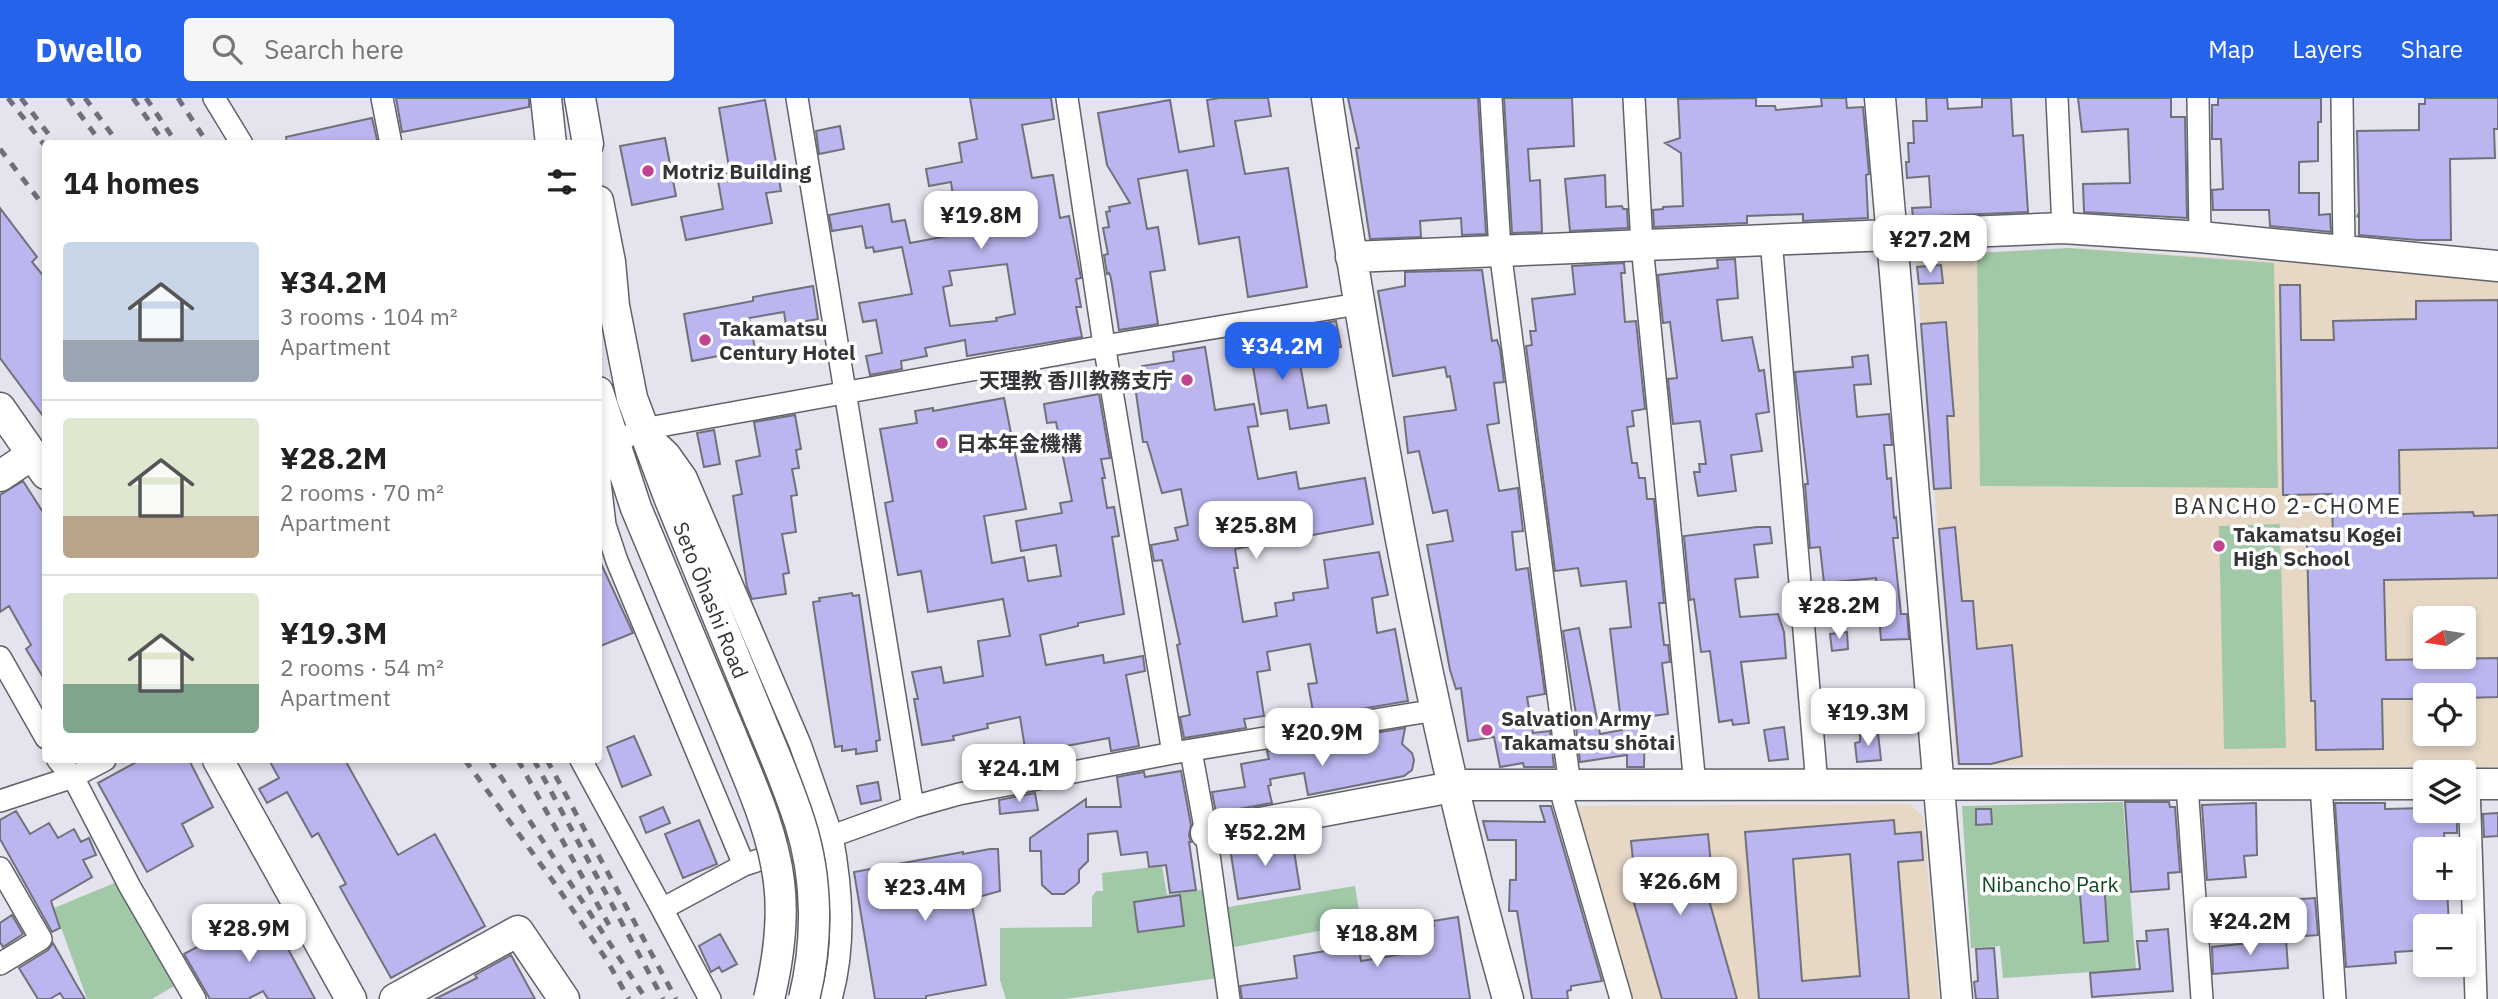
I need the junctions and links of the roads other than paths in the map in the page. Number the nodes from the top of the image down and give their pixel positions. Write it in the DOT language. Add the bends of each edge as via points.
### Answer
graph roads {
  1 [pos="214,98"];
  2 [pos="382,98"];
  3 [pos="546,98"];
  4 [pos="580,98"];
  5 [pos="797,98"];
  6 [pos="1066,98"];
  7 [pos="1327,98"];
  8 [pos="1491,98"];
  9 [pos="1634,98"];
  10 [pos="1880,98"];
  11 [pos="2057,98"];
  12 [pos="2198,98"];
  13 [pos="2342,98"];
  14 [pos="240,140"];
  15 [pos="390,140"];
  16 [pos="551,140"];
  17 [pos="587,140"];
  18 [pos="602,226"];
  19 [pos="2063,228"];
  20 [pos="1891,235"];
  21 [pos="2200,237"];
  22 [pos="1771,239"];
  23 [pos="1642,244"];
  24 [pos="1500,250"];
  25 [pos="2344,251"];
  26 [pos="1351,257"];
  27 [pos="2498,265"];
  28 [pos="1358,304"];
  29 [pos="1104,346"];
  30 [pos="846,393"];
  31 [pos="602,405"];
  32 [pos="0,408"];
  33 [pos="643,429"];
  34 [pos="614,443"];
  35 [pos="602,456"];
  36 [pos="39,464"];
  37 [pos="0,476"];
  38 [pos="602,526"];
  39 [pos="0,657"];
  40 [pos="1436,710"];
  41 [pos="42,731"];
  42 [pos="1182,752"];
  43 [pos="60,763"];
  44 [pos="99,763"];
  45 [pos="220,763"];
  46 [pos="583,763"];
  47 [pos="72,777"];
  48 [pos="2476,783"];
  49 [pos="2413,784"];
  50 [pos="2498,784"];
  51 [pos="1695,785"];
  52 [pos="1817,785"];
  53 [pos="1939,785"];
  54 [pos="2187,785"];
  55 [pos="2322,785"];
  56 [pos="1566,786"];
  57 [pos="1452,787"];
  58 [pos="0,801"];
  59 [pos="914,807"];
  60 [pos="2468,823"];
  61 [pos="1206,833"];
  62 [pos="832,836"];
  63 [pos="744,865"];
  64 [pos="0,867"];
  65 [pos="662,909"];
  66 [pos="0,964"];
  67 [pos="195,999"];
  68 [pos="351,999"];
  69 [pos="395,999"];
  70 [pos="564,999"];
  71 [pos="710,999"];
  72 [pos="769,999"];
  73 [pos="804,999"];
  74 [pos="831,999"];
  75 [pos="1229,999"];
  76 [pos="1508,999"];
  77 [pos="1621,999"];
  78 [pos="1957,999"];
  79 [pos="2202,999"];
  80 [pos="2335,999"];
  81 [pos="2476,999"];
  1 -- 14 [label="street"];
  2 -- 15 [label="street"];
  3 -- 16 [label="street"];
  4 -- 17 [label="street"];
  5 -- 30 [label="street"];
  6 -- 29 [label="street"];
  7 -- 26 [label="street"];
  8 -- 24 [label="street"];
  9 -- 23 [label="street"];
  10 -- 20 [label="street"];
  11 -- 19 [label="street"];
  12 -- 21 [label="street"];
  13 -- 25 [label="street"];
  18 -- 33 [label="street, Seto Ōhashi Road" via="627,379"];
  19 -- 20 [label="street"];
  19 -- 21 [label="street"];
  20 -- 22 [label="street"];
  20 -- 53 [label="street"];
  21 -- 25 [label="street"];
  22 -- 23 [label="street"];
  22 -- 52 [label="street"];
  23 -- 24 [label="street"];
  23 -- 51 [label="street"];
  24 -- 26 [label="street"];
  24 -- 56 [label="street"];
  25 -- 27 [label="street"];
  26 -- 28 [label="street"];
  28 -- 29 [label="street"];
  28 -- 40 [label="street"];
  29 -- 30 [label="street"];
  29 -- 42 [label="street"];
  30 -- 33 [label="street"];
  30 -- 59 [label="street"];
  31 -- 34 [label="street, Seto Ōhashi Road"];
  32 -- 36 [label="street"];
  33 -- 34 [label="street"];
  33 -- 62 [label="street" via="686,477 800,744"];
  33 -- 73 [label="street, Seto Ōhashi Road, bridge" via="801,825 812,880 814,939"];
  34 -- 35 [label="street"];
  34 -- 72 [label="street, Seto Ōhashi Road, bridge" via="769,836 779,883 780,937"];
  36 -- 37 [label="street"];
  38 -- 63 [label="street"];
  39 -- 41 [label="street"];
  40 -- 42 [label="street"];
  40 -- 57 [label="street"];
  42 -- 59 [label="street" via="959,794"];
  42 -- 61 [label="street"];
  43 -- 47 [label="street"];
  44 -- 47 [label="street"];
  45 -- 68 [label="street"];
  46 -- 65 [label="street"];
  47 -- 58 [label="street"];
  47 -- 67 [label="street"];
  48 -- 50 [label="street"];
  49 -- 55 [label="street"];
  51 -- 52 [label="street"];
  51 -- 56 [label="street"];
  52 -- 53 [label="street"];
  53 -- 54 [label="street"];
  53 -- 78 [label="street"];
  54 -- 55 [label="street"];
  54 -- 79 [label="street"];
  55 -- 80 [label="street"];
  56 -- 57 [label="street"];
  56 -- 77 [label="street" via="1563,799"];
  57 -- 61 [label="street"];
  57 -- 76 [label="street"];
  59 -- 62 [label="street"];
  60 -- 81 [label="street"];
  61 -- 75 [label="street"];
  62 -- 63 [label="street"];
  62 -- 74 [label="street" via="841,909"];
  63 -- 65 [label="street"];
  64 -- 66 [label="street" via="41,939"];
  65 -- 71 [label="street"];
  69 -- 70 [label="street" via="518,931"];
}
